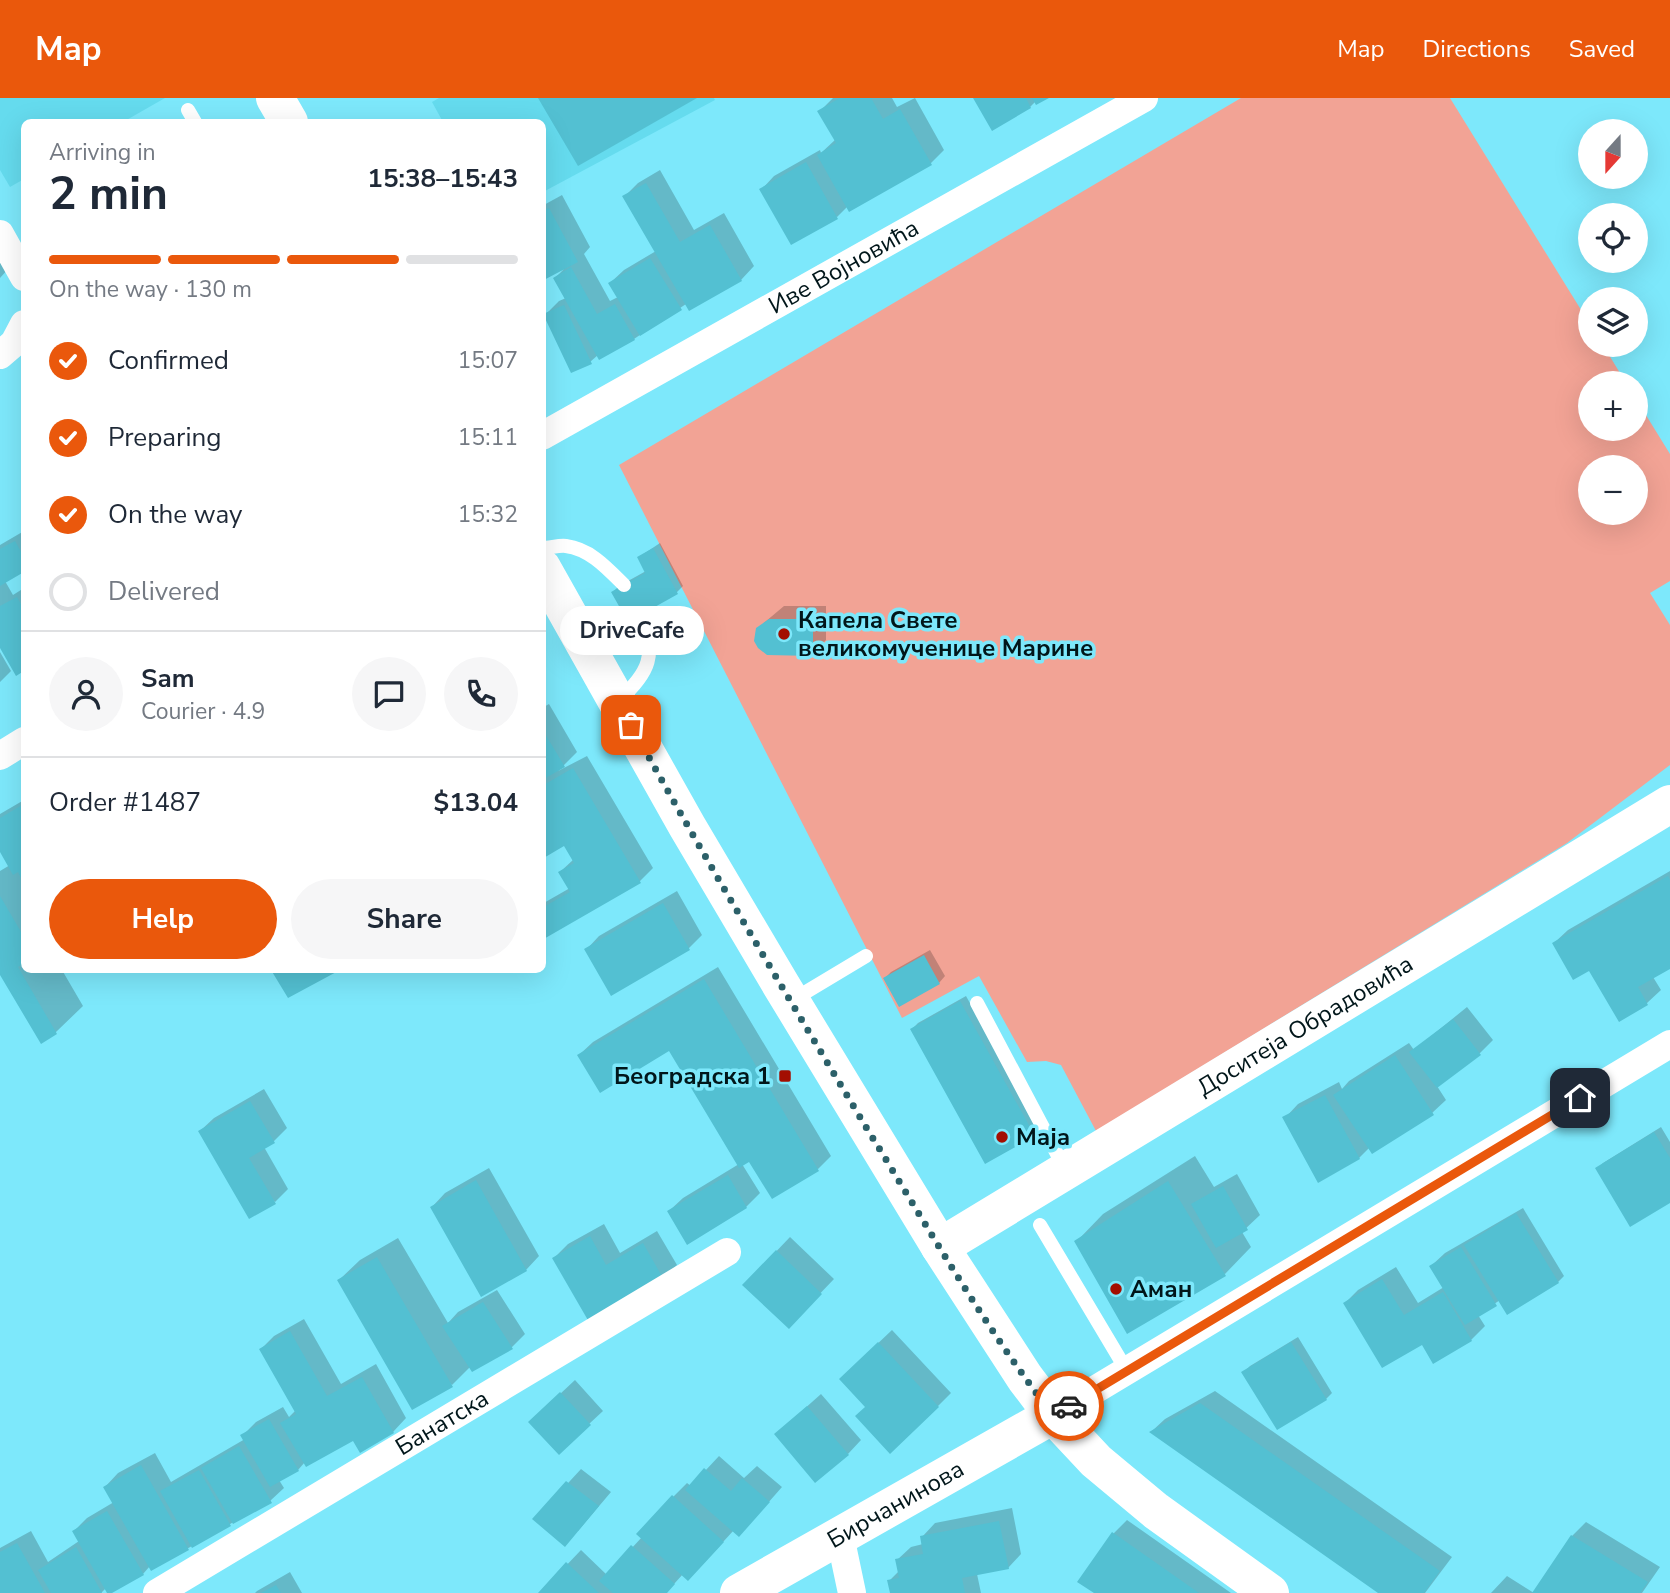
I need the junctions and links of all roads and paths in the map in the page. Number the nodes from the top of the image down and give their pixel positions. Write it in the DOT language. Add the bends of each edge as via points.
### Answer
graph roads {
  1 [pos="275,98"];
  2 [pos="1144,98"];
  3 [pos="287,119"];
  4 [pos="0,234"];
  5 [pos="21,272"];
  6 [pos="21,330"];
  7 [pos="0,355"];
  8 [pos="546,434"];
  9 [pos="546,548"];
  10 [pos="546,575"];
  11 [pos="624,584"];
  12 [pos="640,615"];
  13 [pos="618,701"];
  14 [pos="21,743"];
  15 [pos="0,756"];
  16 [pos="1670,804"];
  17 [pos="866,956"];
  18 [pos="790,1001"];
  19 [pos="977,1003"];
  20 [pos="1670,1044"];
  21 [pos="1066,1170"];
  22 [pos="1040,1225"];
  23 [pos="940,1247"];
  24 [pos="727,1251"];
  25 [pos="1127,1371"];
  26 [pos="1053,1415"];
  27 [pos="840,1536"];
  28 [pos="157,1593"];
  29 [pos="738,1593"];
  30 [pos="852,1593"];
  31 [pos="1270,1593"];
  1 -- 3 [label="main road"];
  2 -- 8 [label="street, Иве Војновића"];
  4 -- 5 [label="street"];
  6 -- 7 [label="street"];
  9 -- 11 [label="lane" via="566,546 588,554"];
  10 -- 13 [label="main road"];
  12 -- 13 [label="lane" via="647,630 647,664 642,678"];
  13 -- 18 [label="main road"];
  14 -- 15 [label="street"];
  16 -- 21 [label="main road, Доситеја Обрадовића"];
  17 -- 18 [label="lane"];
  18 -- 23 [label="main road"];
  19 -- 21 [label="lane"];
  20 -- 25 [label="street"];
  21 -- 23 [label="main road, Доситеја Обрадовића"];
  22 -- 25 [label="lane"];
  23 -- 26 [label="main road"];
  24 -- 28 [label="street, Банатска"];
  25 -- 26 [label="street"];
  26 -- 27 [label="main road, Бирчанинова"];
  26 -- 31 [label="main road" via="1090,1456 1156,1511"];
  27 -- 29 [label="main road, Бирчанинова"];
  27 -- 30 [label="street"];
}
